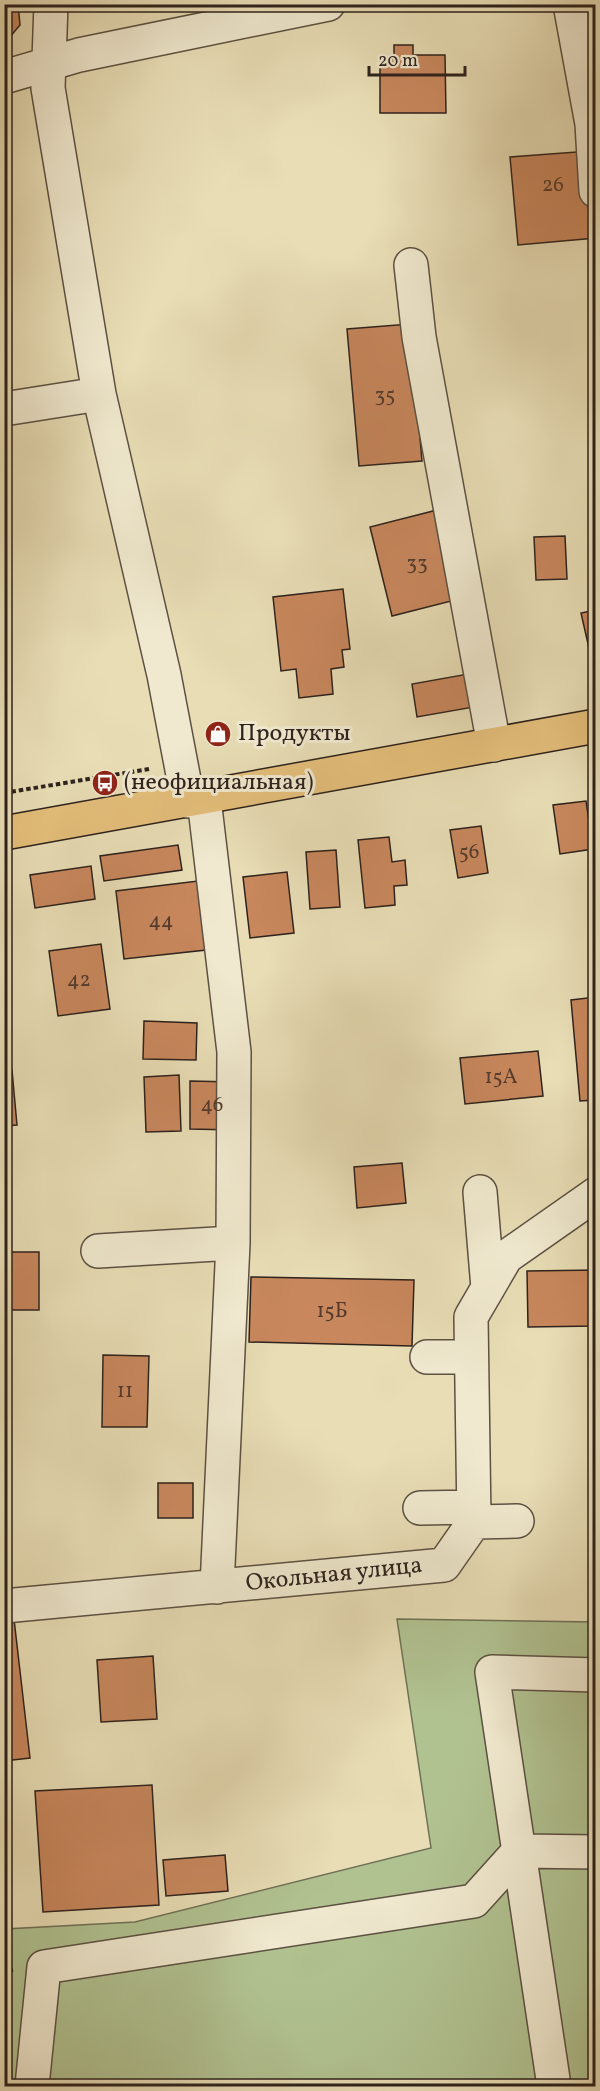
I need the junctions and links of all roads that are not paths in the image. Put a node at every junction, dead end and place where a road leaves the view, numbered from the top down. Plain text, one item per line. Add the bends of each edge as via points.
1 (51, 4) edge
2 (328, 4) edge
3 (570, 4) edge
4 (49, 64) junction
5 (4, 77) edge
6 (596, 191) edge
7 (411, 265) dead end
8 (99, 394) junction
9 (4, 409) edge
10 (596, 726) edge
11 (494, 745) junction
12 (196, 800) junction
13 (4, 833) edge
14 (589, 1189) edge
15 (480, 1192) dead end
16 (233, 1243) junction
17 (98, 1251) dead end
18 (488, 1288) junction
19 (428, 1357) dead end
20 (471, 1357) junction
21 (420, 1508) dead end
22 (474, 1514) junction
23 (517, 1521) dead end
24 (241, 1547) dead end
25 (217, 1587) junction
26 (4, 1606) edge
27 (596, 1675) edge
28 (519, 1851) junction
29 (596, 1852) edge
30 (32, 2086) edge
31 (554, 2086) edge

1 - 4 street
2 - 4 street
3 - 6 street via 592,124
4 - 5 street
4 - 8 street via 48,88
7 - 11 street via 423,360
8 - 9 street
8 - 12 street via 181,764
10 - 11 main road
11 - 12 main road
12 - 13 main road
12 - 16 street via 234,1052
14 - 18 street via 557,1231 506,1257
15 - 18 street
16 - 17 street
16 - 25 street
18 - 20 street via 471,1317
19 - 20 street
20 - 22 street
21 - 22 street
22 - 23 street
22 - 25 street, Окольная улица via 444,1565
24 - 25 street
25 - 26 street, Окольная улица
27 - 28 street via 492,1672
28 - 29 street
28 - 30 street via 474,1901 44,1967
28 - 31 street

